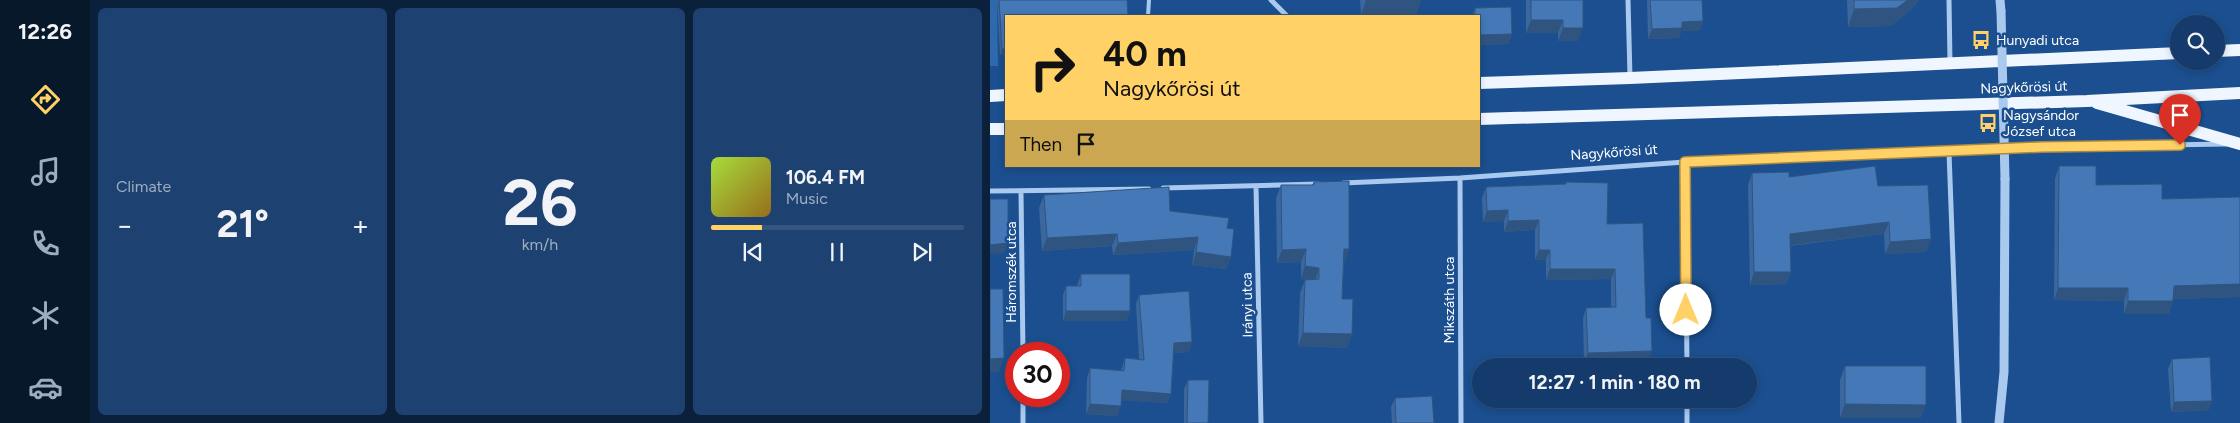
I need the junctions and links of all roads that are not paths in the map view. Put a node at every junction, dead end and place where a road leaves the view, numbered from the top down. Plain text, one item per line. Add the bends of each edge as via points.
1 (1149, 0) edge
2 (1271, 0) edge
3 (1628, 0) edge
4 (1949, 0) edge
5 (2000, 0) edge
6 (1148, 15) edge
7 (1286, 15) edge
8 (2240, 50) edge
9 (2225, 51) edge
10 (2170, 54) edge
11 (1950, 63) junction
12 (1630, 78) junction
13 (1480, 82) edge
14 (2240, 93) edge
15 (1005, 95) edge
16 (990, 96) edge
17 (2087, 101) junction
18 (1480, 119) edge
19 (990, 129) edge
20 (1005, 129) edge
21 (2240, 144) edge
22 (1948, 152) junction
23 (1685, 162) junction
24 (1460, 178) junction
25 (1322, 184) edge
26 (1331, 184) edge
27 (1256, 187) junction
28 (990, 191) edge
29 (1022, 191) junction
30 (1023, 342) edge
31 (1687, 358) edge
32 (1023, 407) edge
33 (1687, 408) edge
34 (1023, 423) edge
35 (1261, 423) edge
36 (1461, 423) edge
37 (1687, 423) edge
38 (1959, 423) edge
39 (1998, 423) edge

1 - 6 lane
2 - 7 street
3 - 12 street
4 - 11 street
5 - 39 street, bridge via 2005,179 2004,372
8 - 9 main road
10 - 11 main road, Nagykőrösi út
11 - 12 main road, Nagykőrösi út
12 - 13 main road, Nagykőrösi út
14 - 17 main road, Nagykőrösi út
15 - 16 main road
17 - 18 main road, Nagykőrösi út
17 - 21 main road
19 - 20 main road
21 - 22 street, Nagykőrösi út
22 - 23 street, Nagykőrösi út
22 - 38 street
23 - 24 street, Nagykőrösi út
23 - 31 street
24 - 26 street, Nagykőrösi út
24 - 36 street, Mikszáth utca
25 - 27 street
27 - 29 street
27 - 35 street, Irányi utca
28 - 29 street
29 - 30 street, Háromszék utca
32 - 34 street
33 - 37 street

